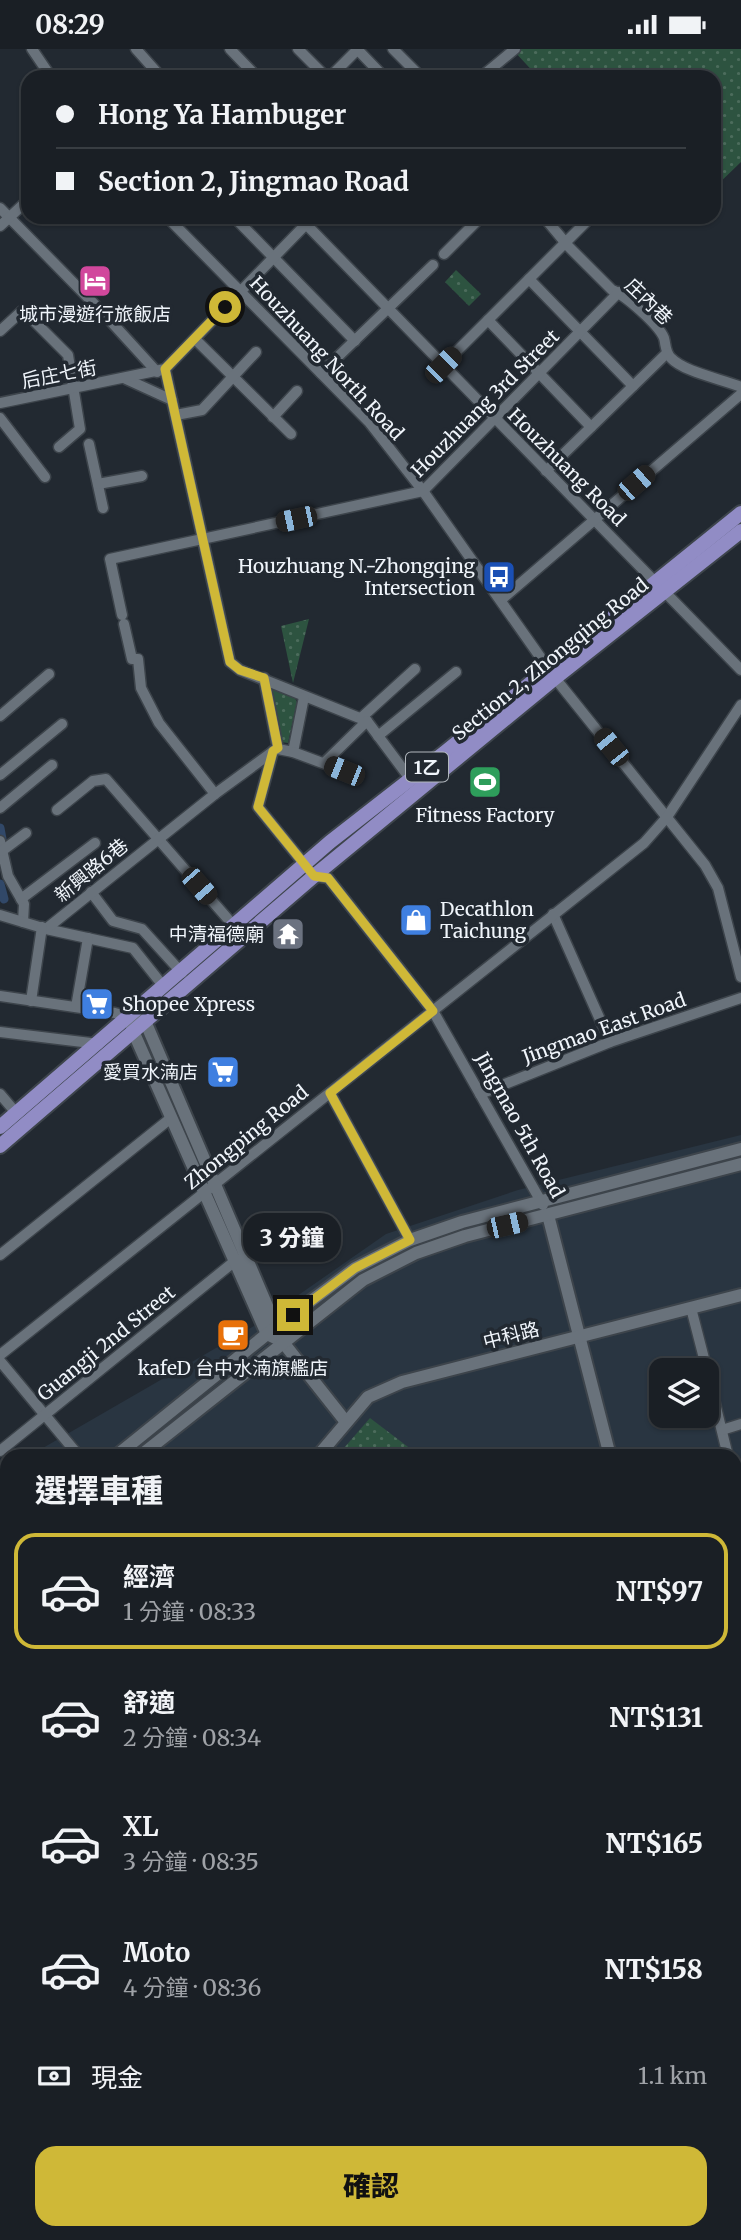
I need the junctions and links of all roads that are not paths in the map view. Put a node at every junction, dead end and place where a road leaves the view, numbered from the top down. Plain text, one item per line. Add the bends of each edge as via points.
1 (32, 49) edge
2 (136, 49) edge
3 (230, 49) edge
4 (298, 49) edge
5 (357, 49) edge
6 (393, 49) edge
7 (515, 49) edge
8 (46, 70) edge
9 (155, 70) edge
10 (250, 70) edge
11 (320, 70) edge
12 (335, 70) edge
13 (377, 70) edge
14 (414, 70) edge
15 (490, 70) edge
16 (21, 206) edge
17 (0, 208) edge
18 (9, 216) junction
19 (174, 224) edge
20 (241, 224) edge
21 (302, 224) edge
22 (311, 224) edge
23 (474, 224) edge
24 (550, 224) edge
25 (584, 224) edge
26 (0, 226) edge
27 (566, 242) junction
28 (444, 254) dead end
29 (274, 257) junction
30 (433, 265) dead end
31 (529, 279) junction
32 (240, 292) junction
33 (619, 292) junction
34 (388, 310) junction
35 (488, 320) junction
36 (0, 331) edge
37 (582, 332) junction
38 (195, 339) junction
39 (355, 341) junction
40 (256, 352) dead end
41 (667, 353) junction
42 (443, 365) junction
43 (161, 371) junction
44 (321, 373) junction
45 (540, 375) junction
46 (233, 377) junction
47 (125, 378) junction
48 (633, 386) junction
49 (741, 387) edge
50 (73, 389) junction
51 (297, 391) dead end
52 (741, 394) edge
53 (172, 400) junction
54 (0, 403) edge
55 (176, 415) junction
56 (273, 417) junction
57 (0, 418) edge
58 (496, 420) junction
59 (591, 427) junction
60 (291, 434) dead end
61 (89, 444) dead end
62 (59, 447) dead end
63 (546, 471) junction
64 (142, 475) dead end
65 (44, 477) dead end
66 (98, 484) junction
67 (423, 491) junction
68 (103, 508) dead end
69 (741, 513) edge
70 (594, 519) junction
71 (741, 531) edge
72 (203, 539) junction
73 (659, 587) junction
74 (500, 600) junction
75 (415, 670) dead end
76 (741, 670) edge
77 (456, 672) dead end
78 (552, 673) junction
79 (49, 674) dead end
80 (264, 678) junction
81 (304, 697) junction
82 (741, 705) edge
83 (0, 716) edge
84 (364, 720) junction
85 (62, 724) dead end
86 (378, 736) junction
87 (276, 750) junction
88 (293, 752) junction
89 (324, 763) junction
90 (52, 765) dead end
91 (344, 771) dead end
92 (0, 775) edge
93 (414, 785) junction
94 (215, 794) junction
95 (0, 808) edge
96 (57, 810) dead end
97 (667, 817) junction
98 (26, 833) dead end
99 (158, 839) junction
100 (95, 843) dead end
101 (1, 846) edge
102 (309, 870) junction
103 (91, 892) junction
104 (21, 899) junction
105 (0, 915) edge
106 (554, 915) junction
107 (23, 922) junction
108 (233, 926) junction
109 (44, 928) junction
110 (88, 938) junction
111 (181, 972) junction
112 (741, 977) edge
113 (164, 987) junction
114 (0, 996) edge
115 (741, 998) edge
116 (30, 1001) junction
117 (76, 1007) junction
118 (433, 1011) junction
119 (145, 1021) junction
120 (132, 1024) junction
121 (0, 1032) edge
122 (610, 1042) junction
123 (106, 1047) junction
124 (330, 1093) junction
125 (0, 1094) edge
126 (481, 1094) junction
127 (17, 1114) junction
128 (172, 1118) junction
129 (0, 1127) edge
130 (0, 1146) edge
131 (741, 1149) edge
132 (741, 1164) edge
133 (210, 1188) junction
134 (541, 1202) junction
135 (548, 1215) junction
136 (410, 1240) junction
137 (0, 1255) edge
138 (234, 1261) junction
139 (741, 1295) edge
140 (691, 1308) junction
141 (272, 1330) junction
142 (579, 1337) junction
143 (282, 1341) junction
144 (0, 1355) edge
145 (704, 1358) edge
146 (0, 1361) edge
147 (46, 1415) junction
148 (719, 1418) edge
149 (346, 1422) junction
150 (741, 1425) edge
151 (722, 1430) junction
152 (154, 1444) junction
153 (3, 1449) edge
154 (73, 1449) edge
155 (125, 1449) edge
156 (148, 1449) edge
157 (151, 1449) edge
158 (324, 1449) edge
159 (608, 1449) edge
160 (726, 1449) edge

1 - 8 street
2 - 9 street
3 - 10 street
4 - 11 street
5 - 12 street
5 - 13 street
6 - 14 street
7 - 15 street
16 - 18 street
17 - 18 street
18 - 26 street
18 - 43 street
19 - 32 street, Houzhuang North Road
20 - 29 street
21 - 29 street
22 - 34 street, Houzhuang Road
23 - 28 street
24 - 27 street, 庄內巷
25 - 27 street
27 - 31 street
27 - 33 street, 庄內巷
29 - 32 street
29 - 39 street
30 - 34 street
31 - 35 street
31 - 37 street
32 - 38 street
32 - 44 street, Houzhuang North Road
33 - 37 street, Houzhuang 3rd Street
33 - 41 street, 庄內巷 via 663,336
34 - 39 street
34 - 42 street, Houzhuang Road
35 - 42 street
35 - 45 street
36 - 50 street via 23,310 68,355
37 - 45 street, Houzhuang 3rd Street
37 - 48 street
38 - 43 street
38 - 46 street
39 - 44 street
40 - 46 street
41 - 48 street
41 - 49 street, 庄內巷 via 685,367
42 - 58 street, Houzhuang Road
43 - 47 street, 后庄七街
43 - 53 street
44 - 67 street, Houzhuang North Road via 369,422
45 - 58 street, Houzhuang 3rd Street
45 - 59 street
46 - 55 street via 202,410
46 - 56 street
47 - 50 street, 后庄七街
47 - 53 street, 后庄七街
48 - 59 street
50 - 54 street, 后庄七街
50 - 62 street via 80,429
51 - 56 street
52 - 70 street
53 - 55 street
55 - 72 street
56 - 60 street
57 - 65 street
58 - 63 street, Houzhuang Road
58 - 67 street, Houzhuang 3rd Street
59 - 63 street
61 - 66 street
63 - 70 street, Houzhuang Road
64 - 66 street
66 - 68 street
67 - 72 street, Houzhuang 3rd Street
67 - 74 street, Houzhuang North Road
69 - 73 main road, Section 2, Zhongqing Road / 1乙
70 - 73 street, Houzhuang Road
70 - 74 street
71 - 73 main road, Section 2, Zhongqing Road / 1乙
72 - 80 street via 230,662
72 - 94 street, Houzhuang 3rd Street via 110,559 132,659 138,659 141,688 159,723
73 - 76 street, Houzhuang Road
73 - 78 main road, Section 2, Zhongqing Road / 1乙
74 - 78 street, Houzhuang North Road
75 - 84 street
77 - 86 street
78 - 93 main road, Section 2, Zhongqing Road / 1乙
78 - 97 street, Houzhuang North Road
79 - 83 street
80 - 81 street
80 - 87 street
81 - 84 street
81 - 88 street
82 - 97 street, Zhongping Road
84 - 86 street
84 - 89 street
85 - 92 street
86 - 93 street
87 - 88 street
87 - 94 street, 新興路6巷
87 - 102 street, Jingmao 5th Road via 258,807
88 - 89 street
89 - 91 street
90 - 95 street
93 - 102 main road, Section 2, Zhongqing Road / 1乙
94 - 99 street, 新興路6巷
96 - 99 street via 93,781 106,779
97 - 106 street, Zhongping Road via 644,843
97 - 112 street, Houzhuang North Road via 718,888
98 - 101 street
99 - 103 street, 新興路6巷
99 - 108 street
100 - 104 street
101 - 104 street via 8,876
102 - 108 main road, Section 2, Zhongqing Road / 1乙
102 - 118 street, Jingmao 5th Road via 328,878
102 - 119 main road, Section 2, Zhongqing Road / 1乙
103 - 109 street, 新興路6巷
103 - 111 street via 113,921 142,929
104 - 107 street
105 - 107 street
106 - 118 street, Zhongping Road
106 - 122 street
107 - 109 street
108 - 111 main road, Section 2, Zhongqing Road / 1乙
109 - 110 street
109 - 116 street
110 - 113 street via 133,948
110 - 117 street
111 - 113 main road, Section 2, Zhongqing Road / 1乙
113 - 120 main road, Section 2, Zhongqing Road / 1乙
114 - 116 street
115 - 122 street, Jingmao East Road
116 - 117 street
117 - 120 street via 115,1013
118 - 124 street, Zhongping Road
118 - 126 street, Jingmao 5th Road
119 - 120 main road, Section 2, Zhongqing Road / 1乙
119 - 133 street
120 - 123 main road, Section 2, Zhongqing Road / 1乙
120 - 128 street
121 - 123 street
122 - 126 street, Jingmao East Road
123 - 127 main road, Section 2, Zhongqing Road / 1乙
123 - 130 main road, Section 2, Zhongqing Road / 1乙
124 - 133 street, Zhongping Road
124 - 136 street
125 - 127 street
126 - 134 street, Jingmao 5th Road
127 - 129 main road, Section 2, Zhongqing Road / 1乙
128 - 133 street
128 - 137 street
131 - 134 street
132 - 135 street
133 - 138 street
133 - 141 street
133 - 144 street, Zhongping Road
134 - 135 street, Jingmao 5th Road
134 - 136 street
135 - 142 street, Jingmao 5th Road
135 - 143 street via 416,1253 363,1280
136 - 141 street via 355,1268
138 - 141 street
138 - 147 street, Guangji 2nd Street
139 - 140 street, 中科路
140 - 142 street, 中科路
140 - 145 street
141 - 143 street
141 - 155 street
142 - 149 street, 中科路 via 402,1382 368,1397
142 - 159 street, Jingmao 5th Road
143 - 149 street
143 - 152 street
146 - 147 street
147 - 153 street, Guangji 2nd Street
147 - 154 street
148 - 151 street
149 - 158 street, 中科路
150 - 151 street
151 - 160 street
152 - 156 street
152 - 157 street

